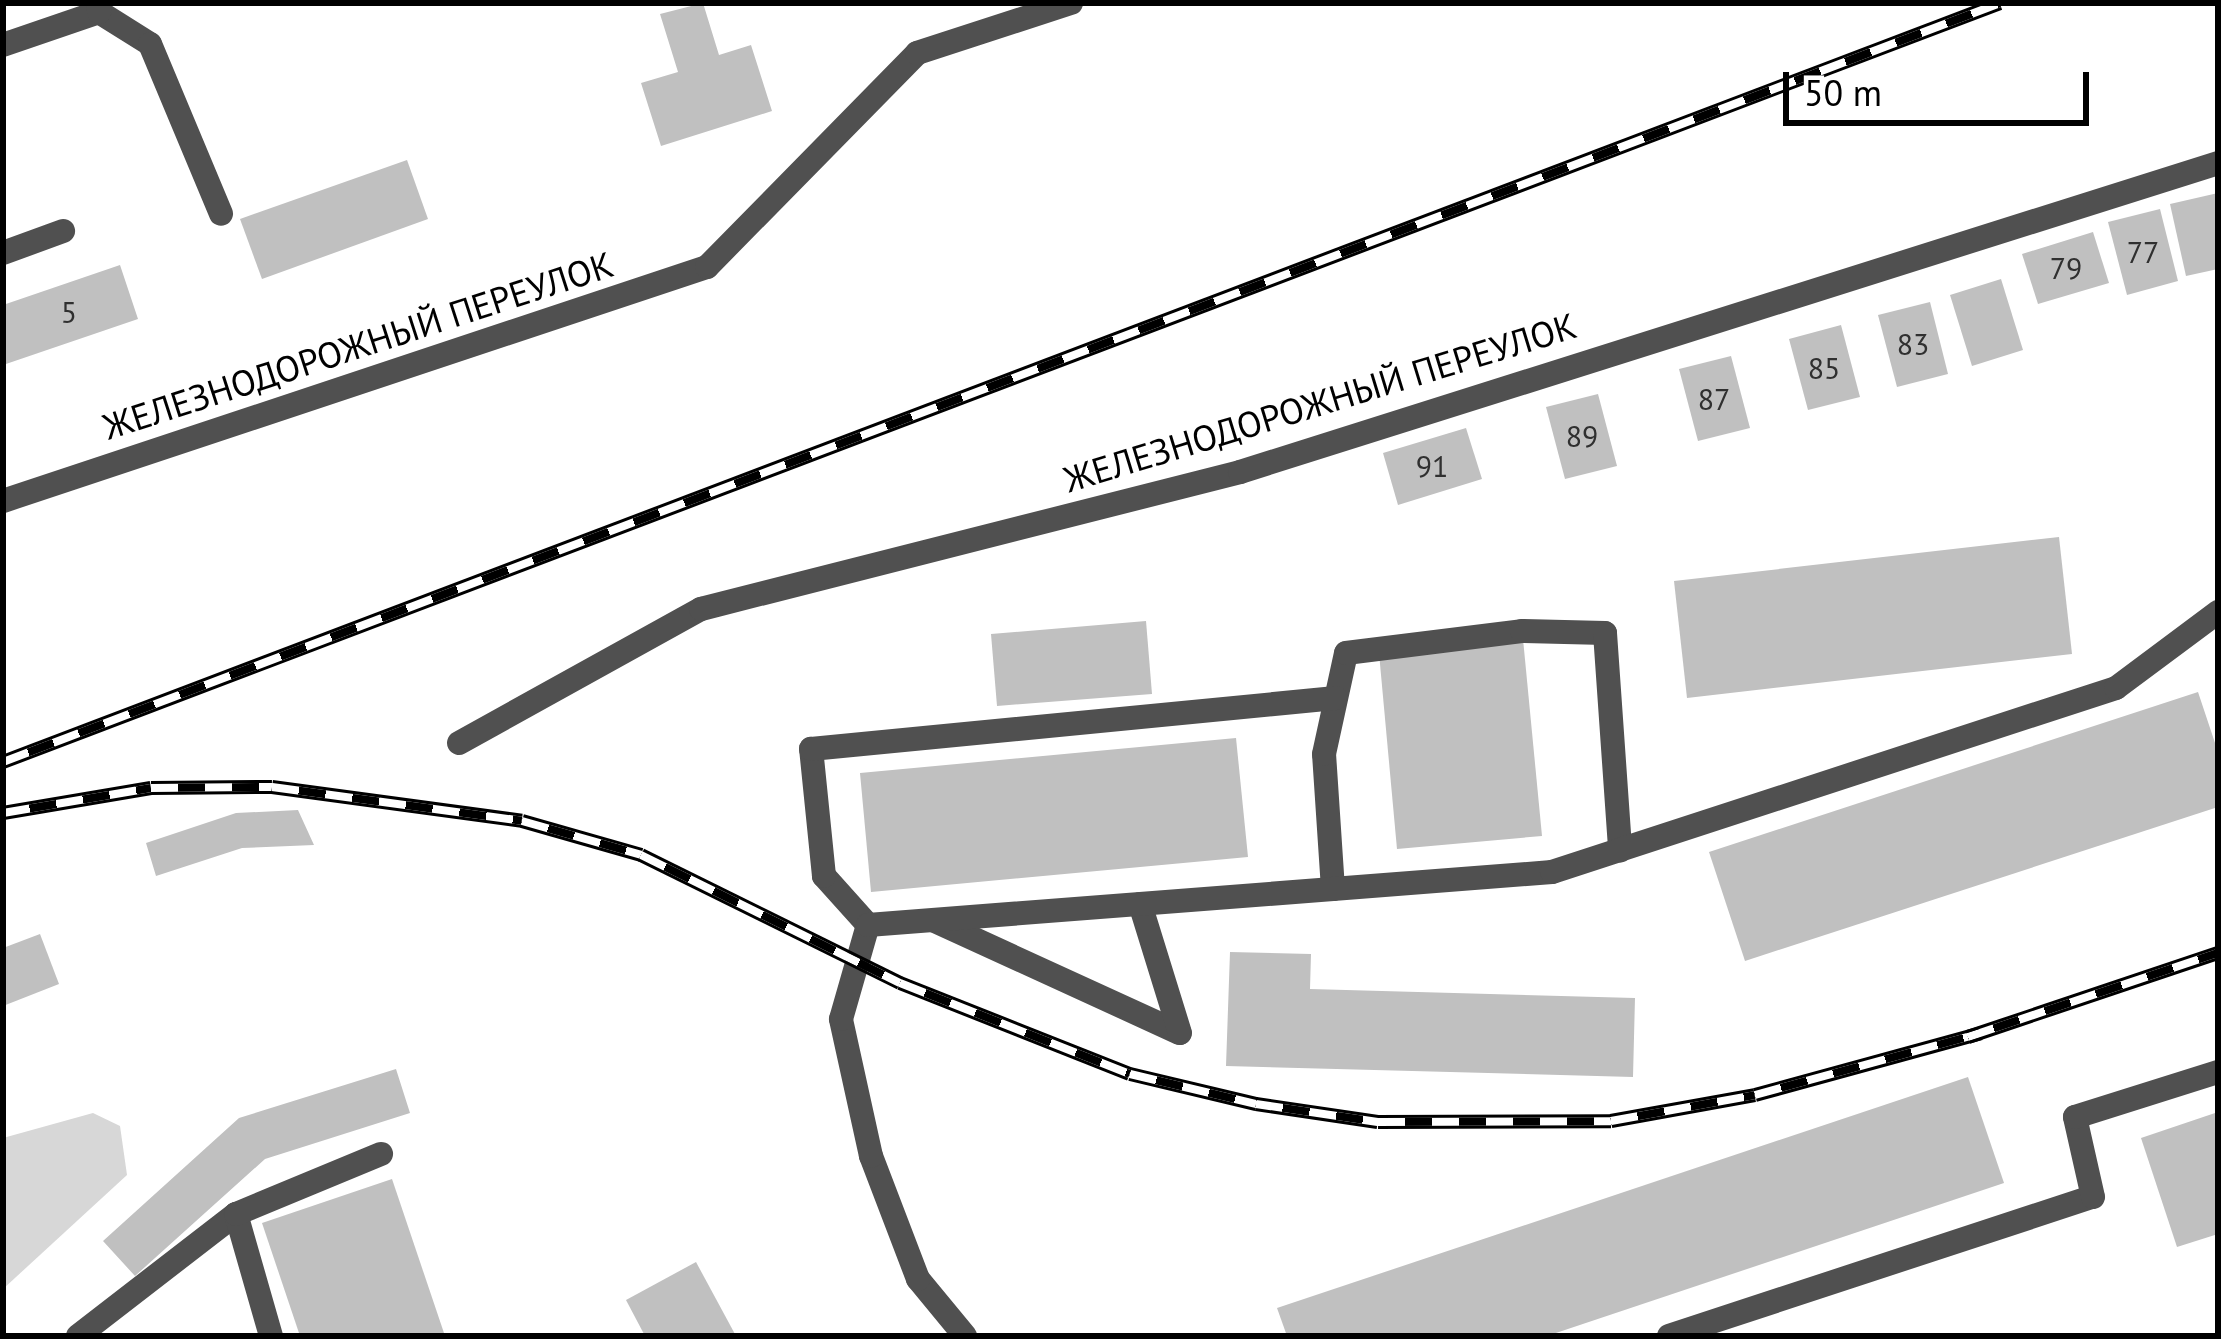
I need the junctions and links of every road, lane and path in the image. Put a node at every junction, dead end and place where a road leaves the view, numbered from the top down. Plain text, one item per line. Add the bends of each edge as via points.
1 (1071, 3) edge
2 (98, 8) edge
3 (3, 45) edge
4 (2218, 163) edge
5 (221, 214) dead end
6 (63, 231) dead end
7 (3, 254) edge
8 (3, 502) edge
9 (2218, 611) edge
10 (1336, 698) junction
11 (459, 743) dead end
12 (1620, 850) junction
13 (1333, 889) junction
14 (1140, 904) junction
15 (933, 920) junction
16 (868, 925) junction
17 (2218, 1072) edge
18 (381, 1154) dead end
19 (236, 1214) junction
20 (78, 1336) edge
21 (271, 1336) edge
22 (965, 1336) edge
23 (1669, 1336) edge

1 - 8 street, ЖЕЛЕЗНОДОРОЖНЫЙ ПЕРЕУЛОК via 917,53 707,267
2 - 3 street
2 - 5 street via 150,44
4 - 11 street, ЖЕЛЕЗНОДОРОЖНЫЙ ПЕРЕУЛОК via 1240,472 701,609
6 - 7 street
9 - 12 street via 2116,688
10 - 12 street via 1346,653 1522,632 1605,633
10 - 13 street via 1324,754
10 - 16 street via 811,749 824,876
12 - 13 street via 1552,872
13 - 14 street
14 - 15 street
14 - 15 street via 1180,1033
15 - 16 street
16 - 22 street via 841,1018 871,1156 918,1280
17 - 23 street via 2075,1117 2093,1197
18 - 19 street
19 - 20 street
19 - 21 street

